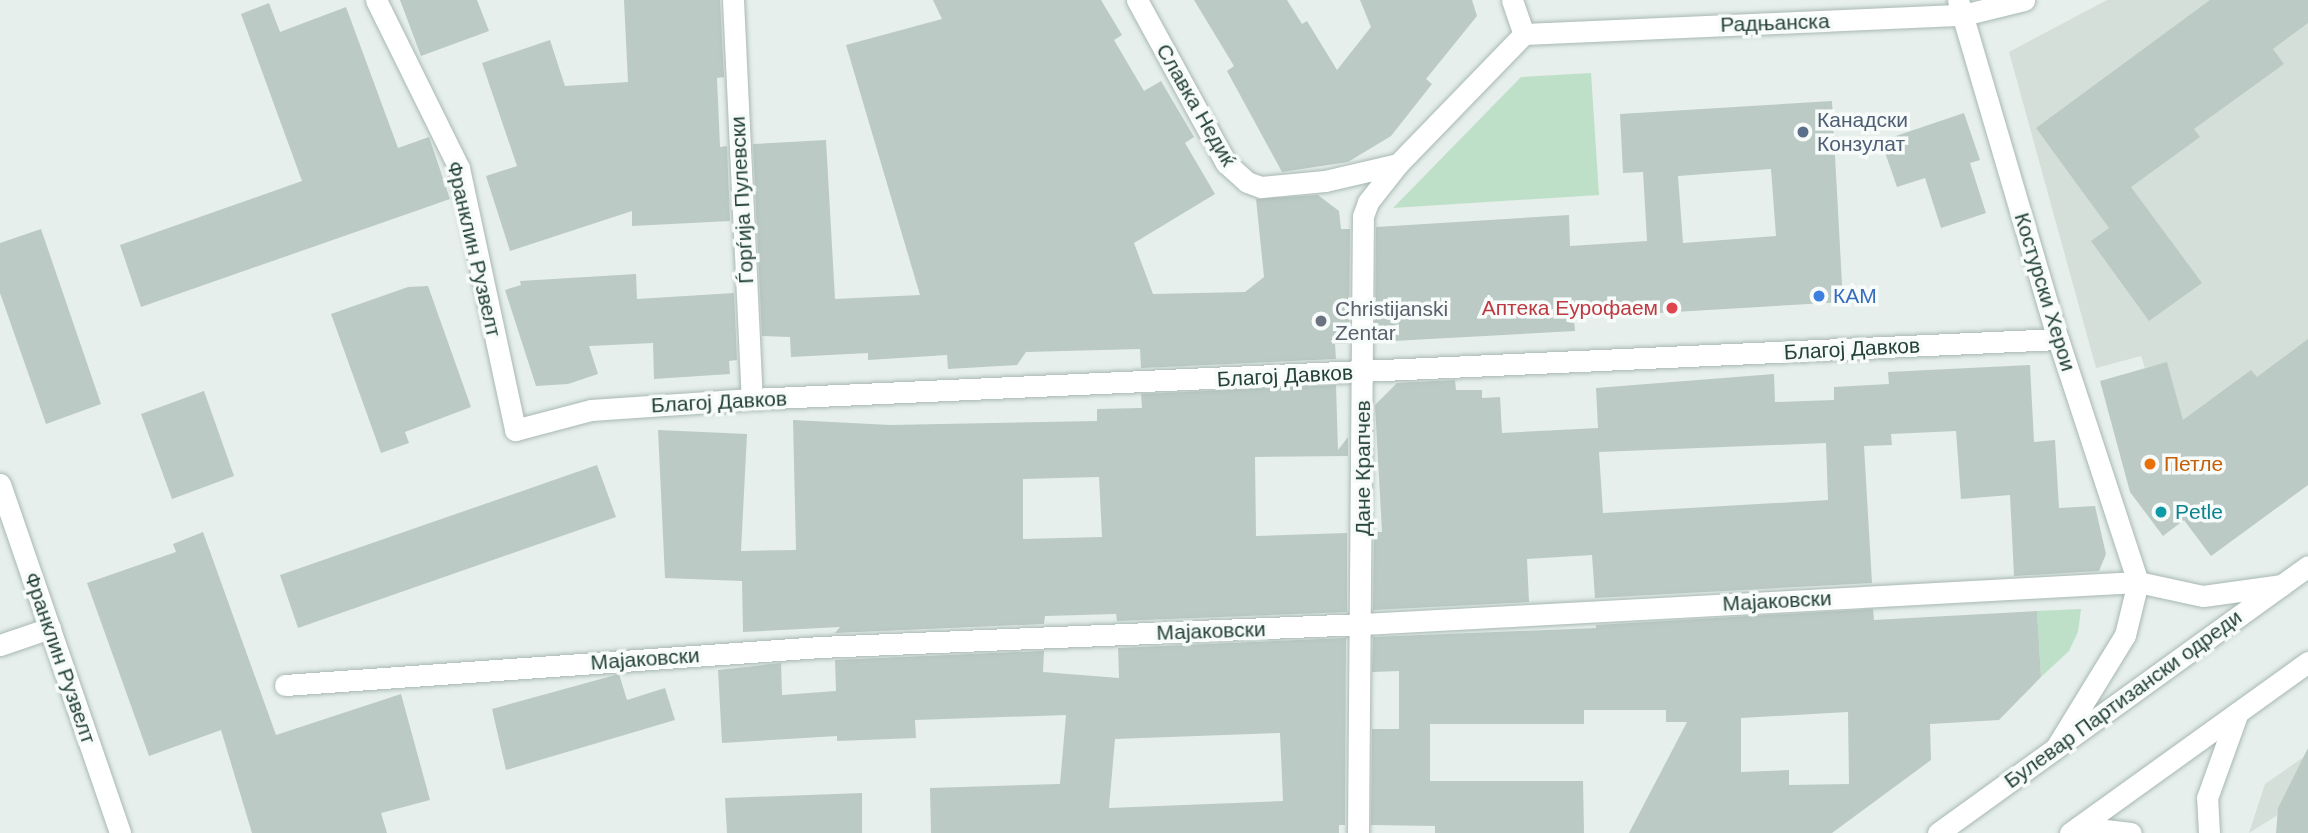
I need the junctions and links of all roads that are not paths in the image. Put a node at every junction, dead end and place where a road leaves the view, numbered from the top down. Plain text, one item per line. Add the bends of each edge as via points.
1 (376, 0) edge
2 (733, 0) edge
3 (1137, 0) edge
4 (1512, 0) edge
5 (2024, 0) edge
6 (1961, 8) edge
7 (1524, 34) junction
8 (1398, 164) junction
9 (2058, 340) junction
10 (1363, 372) junction
11 (752, 400) junction
12 (515, 430) joint
13 (0, 484) edge
14 (2308, 566) edge
15 (2138, 582) junction
16 (2282, 585) junction
17 (1363, 624) junction
18 (50, 628) junction
19 (0, 645) edge
20 (2308, 662) edge
21 (285, 685) dead end
22 (2238, 712) junction
23 (2057, 746) junction
24 (2074, 830) edge
25 (120, 833) edge
26 (1358, 833) edge
27 (1938, 833) edge
28 (2131, 833) edge
29 (2209, 833) edge

1 - 12 street, Франклин Рузвелт via 459,168
2 - 11 street, Ѓорѓиja Пулевски
3 - 8 street, Славка Недиќ via 1226,163 1247,182 1261,187 1325,181
4 - 7 street
5 - 6 street, Радњанска
6 - 7 street, Радњанска
6 - 9 street, Костурски Херои
7 - 8 street, Дане Крапчев
8 - 10 street, Дане Крапчев via 1367,202 1363,216
9 - 10 street, Благој Давков
9 - 15 street, Костурски Херои
10 - 11 street, Благој Давков
10 - 17 street, Дане Крапчев
11 - 12 street, Благој Давков via 591,410
13 - 18 street, Франклин Рузвелт
14 - 16 street, Булевар Партизански одреди
15 - 16 street via 2203,596
15 - 17 street, Мајаковски
15 - 23 street via 2125,635
16 - 23 street, Булевар Партизански одреди
17 - 21 street, Мајаковски via 820,647
17 - 26 street, Дане Крапчев
18 - 19 street
18 - 25 street, Франклин Рузвелт
20 - 22 street
22 - 24 street
22 - 29 street via 2207,798
23 - 27 street, Булевар Партизански одреди
24 - 28 street

